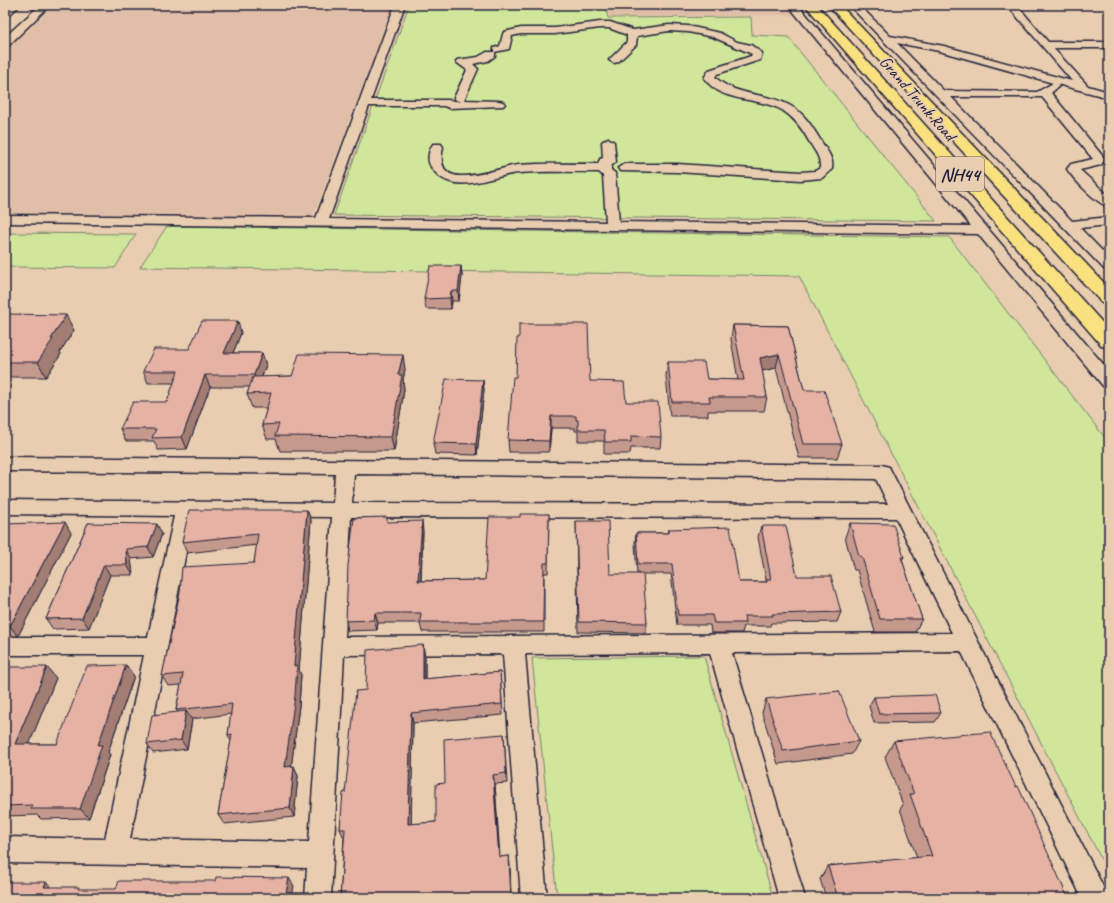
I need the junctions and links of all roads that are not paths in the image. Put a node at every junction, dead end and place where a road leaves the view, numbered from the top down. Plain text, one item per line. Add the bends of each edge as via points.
1 (15, 5) edge
2 (45, 5) edge
3 (400, 5) edge
4 (792, 5) edge
5 (811, 5) edge
6 (834, 5) edge
7 (854, 5) edge
8 (1012, 5) edge
9 (5, 14) edge
10 (632, 33) junction
11 (885, 38) junction
12 (5, 43) edge
13 (1045, 45) junction
14 (1109, 45) edge
15 (614, 60) dead end
16 (1058, 82) junction
17 (1084, 88) junction
18 (940, 94) junction
19 (1045, 94) junction
20 (1109, 95) edge
21 (460, 98) junction
22 (367, 101) junction
23 (437, 147) dead end
24 (1103, 163) edge
25 (604, 168) junction
26 (624, 168) junction
27 (1109, 203) edge
28 (5, 219) edge
29 (1109, 221) edge
30 (322, 223) junction
31 (1068, 225) junction
32 (618, 226) junction
33 (981, 230) junction
34 (1109, 266) edge
35 (1109, 299) edge
36 (1109, 342) edge
37 (1109, 382) edge
38 (5, 464) edge
39 (345, 467) junction
40 (5, 507) edge
41 (185, 509) junction
42 (342, 510) junction
43 (901, 511) junction
44 (967, 642) junction
45 (718, 643) junction
46 (513, 645) junction
47 (5, 646) edge
48 (157, 646) junction
49 (334, 646) junction
50 (5, 850) edge
51 (115, 851) junction
52 (321, 855) junction
53 (318, 898) edge
54 (534, 898) edge
55 (792, 898) edge
56 (1096, 898) edge

1 - 9 street
2 - 12 street
3 - 22 street
4 - 33 street
5 - 36 highway, Grand Trunk Road / NH44
6 - 35 highway, Grand Trunk Road / NH44
7 - 11 street
8 - 13 street
10 - 15 street via 632,43
10 - 21 street via 610,25 600,25 508,34 505,47 493,50 488,58 461,62 473,69
10 - 26 street via 643,34 669,28 688,29 716,35 757,53 756,58 713,72 709,78 714,84 727,90 793,112 818,146 827,165 818,175 801,176 677,168
11 - 16 street via 940,48
11 - 18 street
13 - 14 street
13 - 17 street
16 - 17 street
16 - 19 street
17 - 20 street
18 - 19 street
18 - 31 street
19 - 24 street
21 - 22 street
21 - 22 street via 499,101 468,105
22 - 30 street
23 - 25 street via 433,157 434,164 440,173 456,178 479,179 520,169
24 - 27 street via 1075,166 1073,169
25 - 26 street via 604,162 610,162 613,142 619,162 624,163
25 - 32 street via 605,173 609,173
26 - 32 street via 624,172 618,173
28 - 30 street
29 - 31 street
30 - 32 street
31 - 34 street
32 - 33 street
33 - 37 street
38 - 39 street
39 - 42 street
39 - 43 street via 882,472
40 - 41 street
41 - 42 street
41 - 48 street
42 - 43 street
42 - 49 street
43 - 44 street
44 - 45 street
44 - 56 street
45 - 46 street
45 - 55 street
46 - 49 street
46 - 54 street
47 - 48 street
48 - 51 street
49 - 52 street
50 - 51 street
51 - 52 street
52 - 53 street

